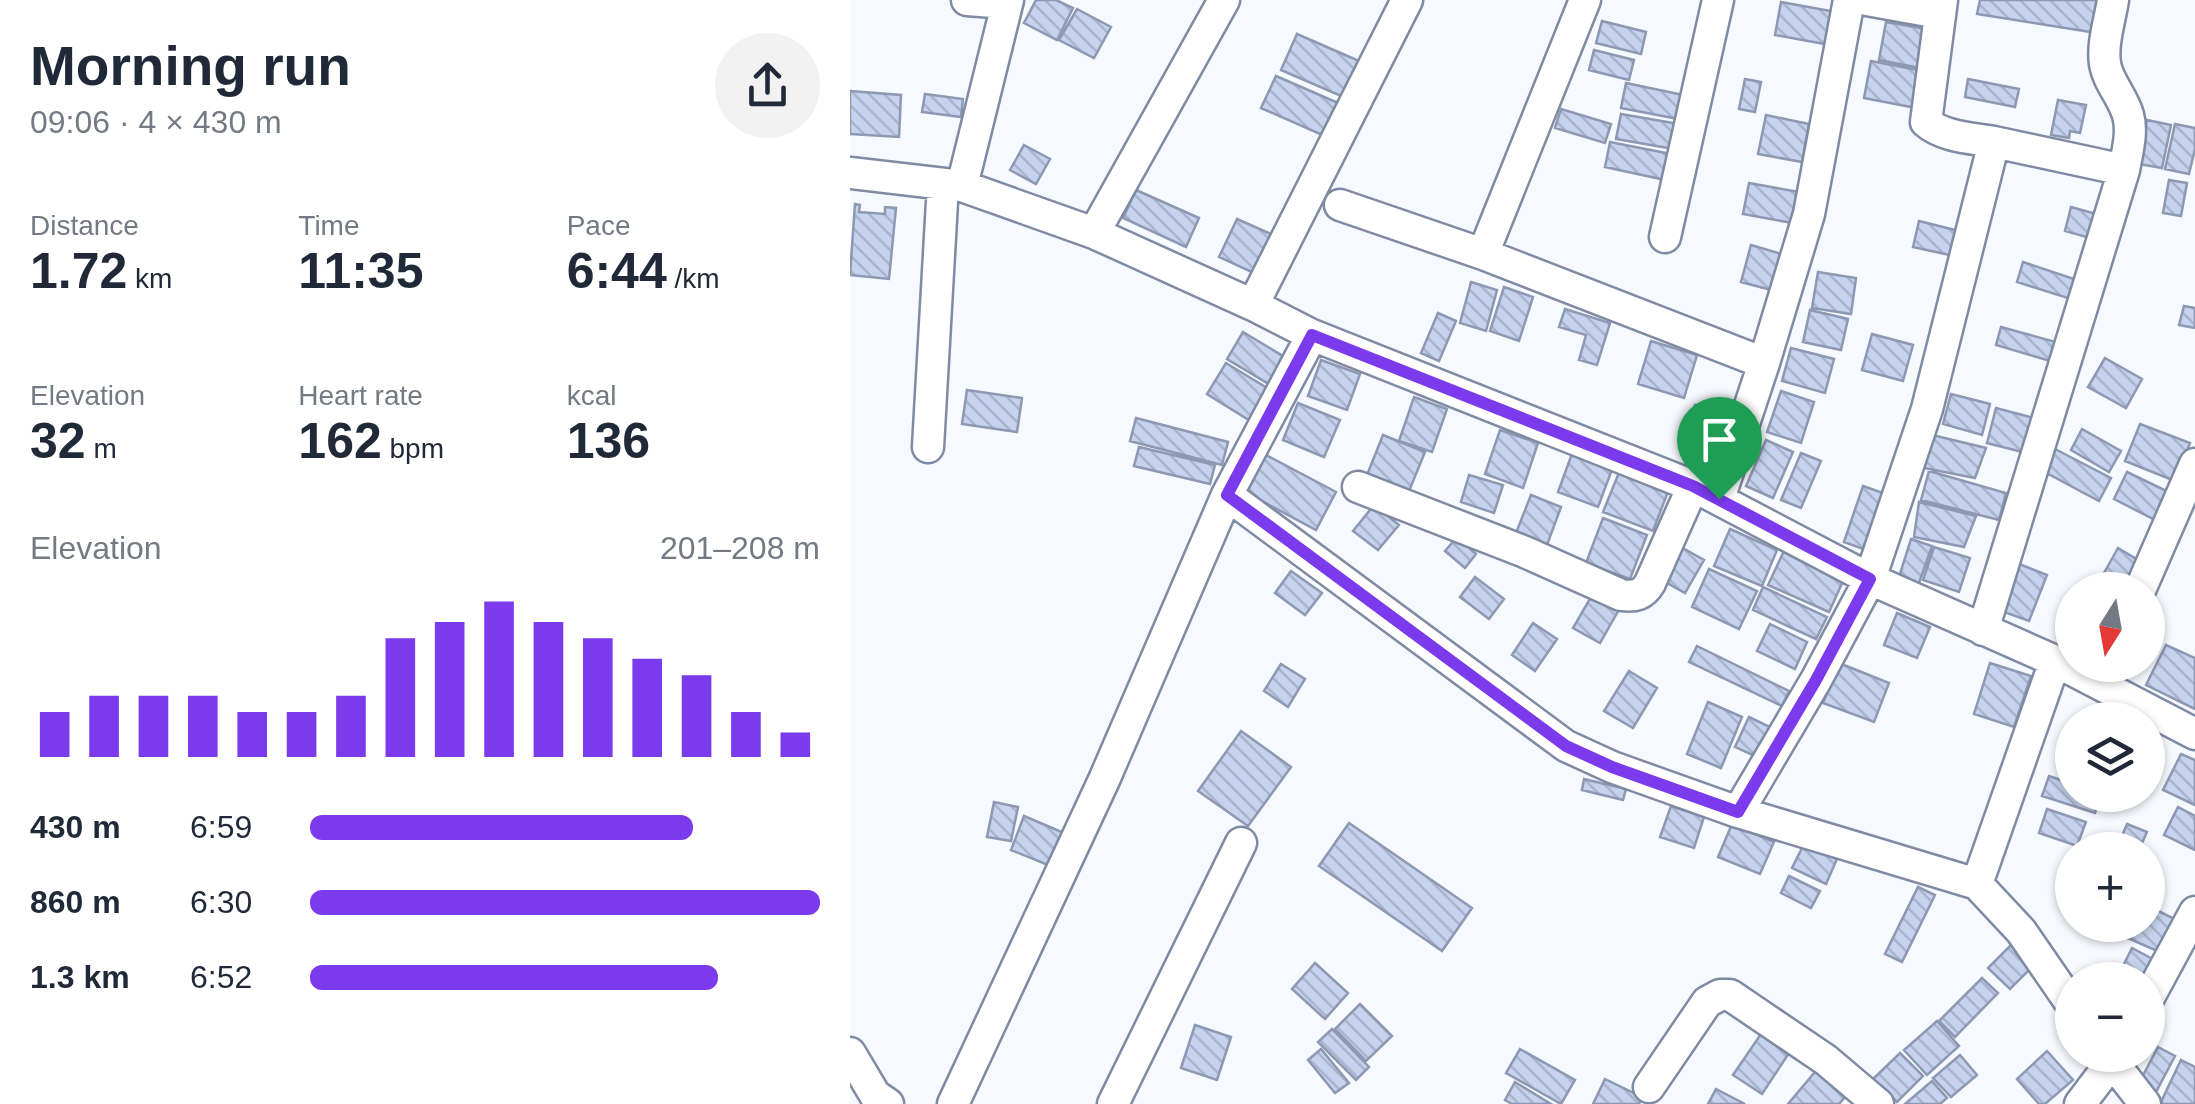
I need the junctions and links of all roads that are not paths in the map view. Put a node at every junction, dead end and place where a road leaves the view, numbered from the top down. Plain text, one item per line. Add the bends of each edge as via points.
1 (967, 0) edge
2 (1224, 0) edge
3 (1406, 0) edge
4 (1584, 0) edge
5 (1718, 0) edge
6 (1849, 0) edge
7 (1866, 0) edge
8 (2113, 0) edge
9 (1008, 2) edge
10 (1941, 6) edge
11 (1994, 142) junction
12 (2124, 170) junction
13 (850, 173) edge
14 (953, 185) junction
15 (1340, 205) dead end
16 (1094, 233) junction
17 (1665, 237) dead end
18 (1484, 254) junction
19 (1253, 305) junction
20 (1312, 335) junction
21 (1764, 363) junction
22 (928, 447) dead end
23 (2195, 464) edge
24 (1358, 487) dead end
25 (1706, 492) junction
26 (1227, 495) junction
27 (2148, 572) edge
28 (1870, 579) junction
29 (1983, 630) junction
30 (2055, 660) joint
31 (2113, 682) edge
32 (2195, 734) edge
33 (1738, 812) junction
34 (1241, 843) dead end
35 (1976, 884) junction
36 (2195, 912) edge
37 (2165, 968) edge
38 (2055, 981) edge
39 (850, 1054) edge
40 (2102, 1072) edge
41 (2122, 1072) edge
42 (1650, 1087) dead end
43 (888, 1104) edge
44 (952, 1104) edge
45 (1113, 1104) edge
46 (1878, 1104) edge
47 (2080, 1104) edge
48 (2145, 1104) edge

1 - 9 street
2 - 16 street
3 - 19 street
4 - 18 street
5 - 17 street
6 - 21 street via 1809,214
7 - 10 street
8 - 12 street via 2105,65 2128,113
9 - 14 street
10 - 11 street via 1926,122
11 - 12 street
11 - 28 street via 1928,408
12 - 29 street
13 - 14 street
14 - 16 street
14 - 22 street
15 - 18 street
16 - 19 street
18 - 21 street
19 - 20 street
20 - 25 street
20 - 26 street
21 - 25 street
23 - 27 street
24 - 25 street via 1632,597 1644,592
25 - 28 street
26 - 33 street via 1566,746
26 - 44 street via 1104,780
28 - 29 street
28 - 33 street
29 - 30 street
30 - 35 street
31 - 32 street
33 - 35 street
34 - 45 street
35 - 38 street
36 - 37 street
39 - 43 street via 875,1096
40 - 47 street
41 - 48 street
42 - 46 street via 1707,1002 1730,995

